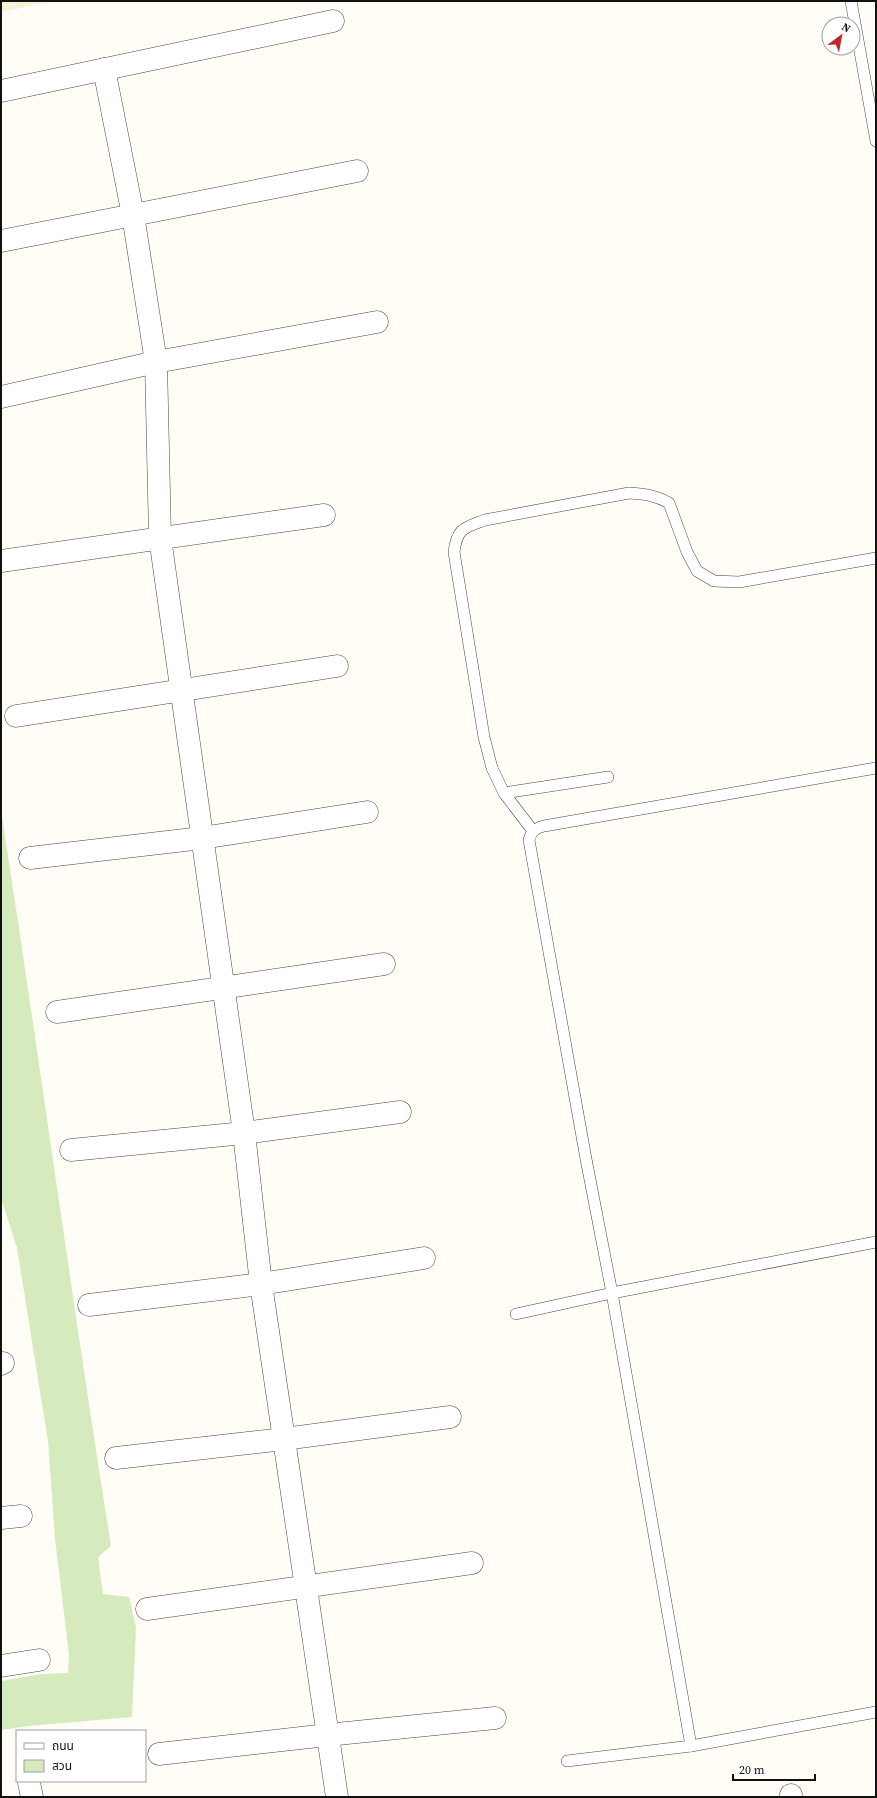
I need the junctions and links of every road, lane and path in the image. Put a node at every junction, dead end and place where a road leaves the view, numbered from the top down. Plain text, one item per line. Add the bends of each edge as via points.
1 (851, 1) edge
2 (333, 21) dead end
3 (104, 69) junction
4 (1, 91) edge
5 (876, 141) edge
6 (357, 171) dead end
7 (133, 215) junction
8 (1, 241) edge
9 (377, 322) dead end
10 (156, 362) junction
11 (1, 396) edge
12 (324, 515) dead end
13 (160, 538) junction
14 (876, 558) edge
15 (1, 561) edge
16 (337, 666) dead end
17 (181, 690) junction
18 (16, 716) dead end
19 (876, 768) edge
20 (608, 777) dead end
21 (504, 793) junction
22 (367, 812) dead end
23 (533, 830) junction
24 (202, 838) junction
25 (30, 858) dead end
26 (384, 964) dead end
27 (223, 987) junction
28 (57, 1012) dead end
29 (400, 1112) dead end
30 (244, 1133) junction
31 (72, 1150) dead end
32 (876, 1242) edge
33 (424, 1258) dead end
34 (261, 1284) junction
35 (612, 1293) junction
36 (89, 1305) dead end
37 (516, 1314) dead end
38 (450, 1417) dead end
39 (284, 1439) junction
40 (116, 1458) dead end
41 (472, 1563) dead end
42 (306, 1587) junction
43 (147, 1609) dead end
44 (39, 1660) dead end
45 (1, 1666) edge
46 (876, 1712) edge
47 (495, 1718) dead end
48 (327, 1735) junction
49 (691, 1746) junction
50 (159, 1754) dead end
51 (567, 1761) dead end
52 (337, 1797) edge

1 - 5 lane
2 - 3 street
3 - 4 street
3 - 7 street
6 - 7 street
7 - 8 street
7 - 10 street
9 - 10 street
10 - 11 street
10 - 13 street
12 - 13 street
13 - 15 street
13 - 17 street
14 - 21 lane via 739,582 714,580 697,571 687,552 669,503 657,496 643,494 629,494 485,520 463,529 456,538 454,552 484,737 492,768
16 - 17 street
17 - 18 street
17 - 24 street
19 - 23 lane
20 - 21 lane
21 - 23 lane
22 - 24 street
23 - 35 lane via 528,840
24 - 25 street
24 - 27 street
26 - 27 street
27 - 28 street
27 - 30 street
29 - 30 street
30 - 31 street
30 - 34 street
32 - 35 lane
33 - 34 street
34 - 36 street
34 - 39 street
35 - 37 lane
35 - 49 lane
38 - 39 street
39 - 40 street
39 - 42 street
41 - 42 street
42 - 43 street
42 - 48 street
44 - 45 street
46 - 49 lane
47 - 48 street
48 - 50 street
48 - 52 street
49 - 51 lane

